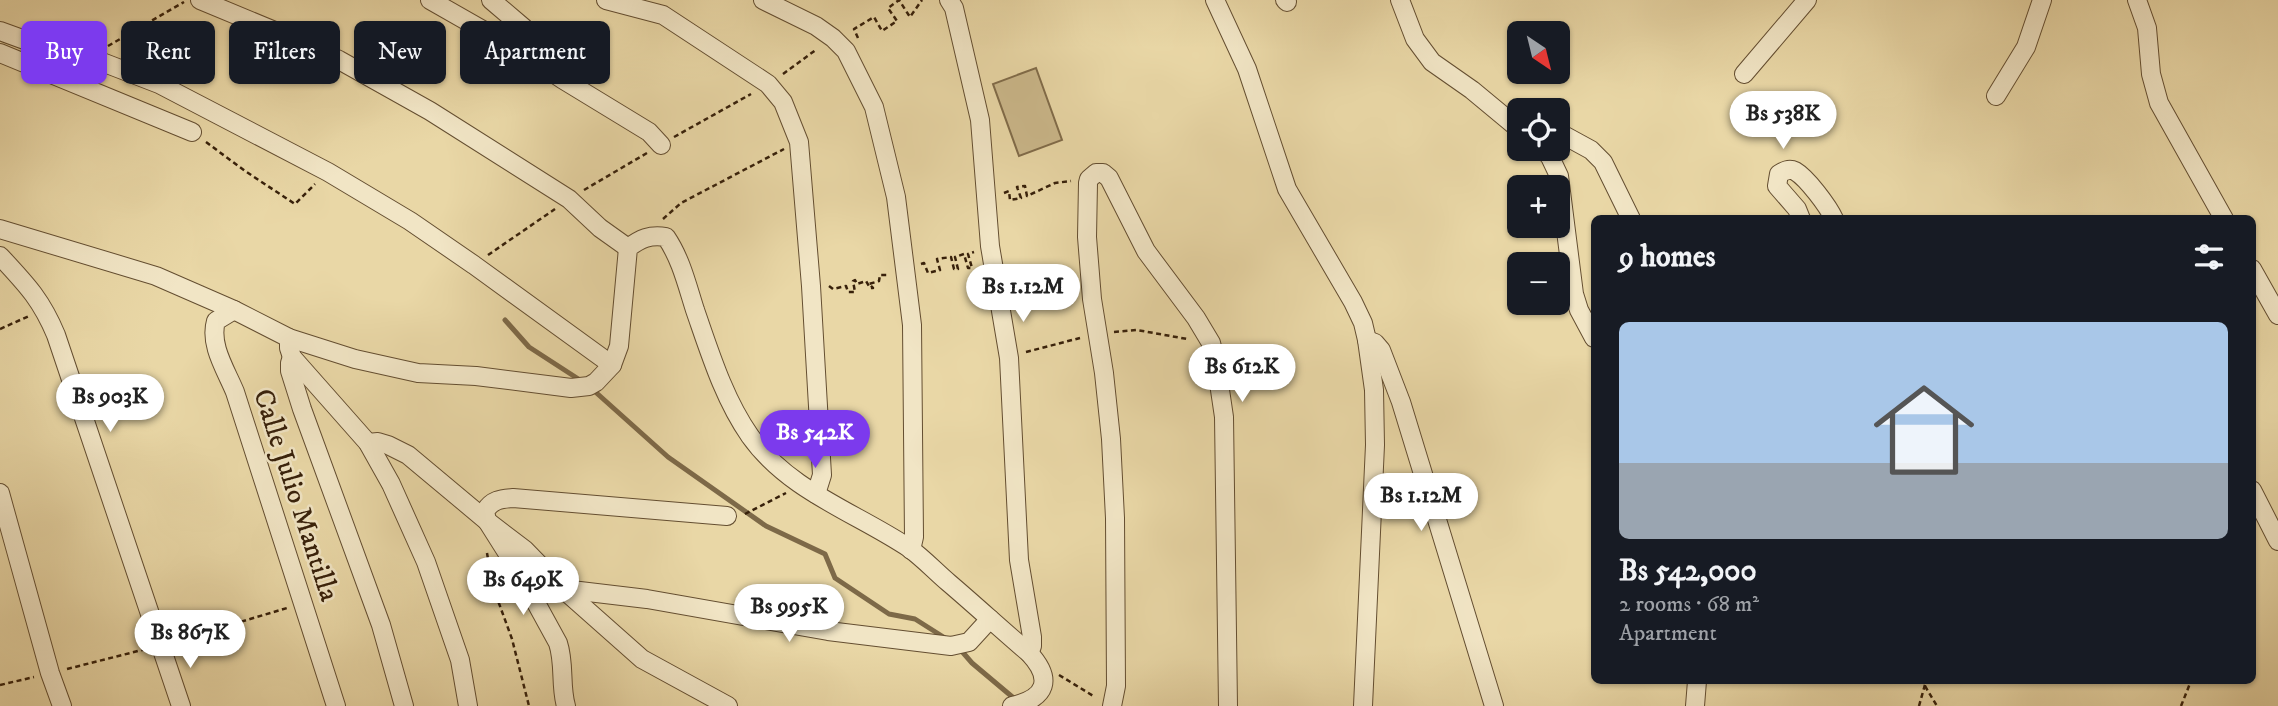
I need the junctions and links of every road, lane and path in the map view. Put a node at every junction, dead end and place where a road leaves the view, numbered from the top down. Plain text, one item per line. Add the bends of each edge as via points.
1 (186, 0) edge
2 (200, 0) edge
3 (430, 0) edge
4 (491, 0) edge
5 (606, 0) edge
6 (763, 0) edge
7 (922, 0) edge
8 (949, 0) edge
9 (1215, 0) edge
10 (1400, 0) edge
11 (1807, 0) edge
12 (2042, 0) edge
13 (2137, 0) edge
14 (467, 21) edge
15 (516, 21) edge
16 (0, 31) edge
17 (833, 38) junction
18 (21, 39) edge
19 (107, 46) edge
20 (846, 51) junction
21 (0, 53) edge
22 (21, 61) edge
23 (107, 64) edge
24 (1744, 74) dead end
25 (77, 84) edge
26 (570, 84) edge
27 (768, 84) junction
28 (1996, 96) dead end
29 (1507, 119) edge
30 (192, 132) joint
31 (1570, 139) edge
32 (799, 142) junction
33 (662, 145) junction
34 (1551, 161) edge
35 (328, 172) junction
36 (1088, 183) junction
37 (569, 199) junction
38 (988, 205) junction
39 (1629, 215) edge
40 (1799, 215) edge
41 (1831, 215) edge
42 (2222, 215) edge
43 (0, 229) edge
44 (657, 235) junction
45 (628, 248) junction
46 (0, 256) edge
47 (474, 265) junction
48 (2256, 276) edge
49 (45, 310) junction
50 (234, 310) junction
51 (2278, 315) edge
52 (0, 329) edge
53 (1591, 332) edge
54 (289, 338) junction
55 (1367, 340) junction
56 (292, 357) junction
57 (612, 365) junction
58 (368, 443) junction
59 (0, 493) edge
60 (816, 494) junction
61 (2256, 499) edge
62 (771, 501) dead end
63 (735, 515) joint
64 (487, 521) junction
65 (2278, 541) edge
66 (911, 550) junction
67 (563, 589) junction
68 (990, 619) junction
69 (1029, 653) junction
70 (1041, 670) junction
71 (1697, 684) edge
72 (1926, 684) edge
73 (1926, 684) edge
74 (2190, 684) edge
75 (1106, 703) edge
76 (725, 705) edge
77 (62, 706) edge
78 (181, 706) edge
79 (336, 706) edge
80 (404, 706) edge
81 (468, 706) edge
82 (528, 706) edge
83 (566, 706) edge
84 (1012, 706) edge
85 (1228, 706) edge
86 (1363, 706) edge
87 (1494, 706) edge
88 (1695, 706) edge
89 (1919, 706) edge
90 (1937, 706) edge
91 (2181, 706) edge

1 - 19 path
2 - 37 street via 339,60
3 - 14 street
4 - 15 street
5 - 27 street via 663,15
6 - 17 street
7 - 20 path via 910,17 899,0 888,8 897,21 882,31 874,17 854,29 862,46
8 - 38 street via 980,120
9 - 55 street via 1247,69 1287,189 1353,302
10 - 29 street via 1415,39 1432,62
11 - 24 street
12 - 28 street via 2026,47
13 - 42 street via 2147,28 2159,103
16 - 18 street
17 - 20 street
17 - 27 path
20 - 66 street via 874,107 896,197 906,268 912,325
21 - 22 street
23 - 35 street via 159,84
25 - 30 street
26 - 33 street via 649,132
27 - 32 street via 782,102
27 - 33 path
30 - 35 path via 295,204
31 - 39 street via 1591,150 1610,172
32 - 44 path via 681,203 664,216
32 - 60 street via 822,475
33 - 37 path
34 - 53 street via 1559,176 1574,295
35 - 47 street
36 - 38 path via 1068,180 1027,196 1025,186 1017,187 1021,198 1010,200 1009,191 1000,194 1004,202
36 - 75 street via 1087,237 1111,439 1115,518 1116,686
36 - 85 street via 1096,173 1109,177 1146,251 1211,343 1224,417
37 - 45 street
37 - 47 path
38 - 69 street via 990,246 1009,358 1019,560 1032,637
40 - 41 street via 1777,186 1779,174 1786,170 1795,171
43 - 50 street via 156,276
44 - 45 street
44 - 60 street via 666,237 678,257 737,416 769,459
45 - 57 street via 620,346
46 - 49 street
47 - 57 street
48 - 51 street
49 - 52 path
49 - 78 street
50 - 54 street
50 - 79 street, Calle Julio Mantilla via 216,321 215,343 236,392
54 - 56 street
54 - 57 street via 418,373 559,387 589,386
55 - 86 street via 1375,445
55 - 87 street via 1381,350 1401,402
56 - 58 street
56 - 80 street via 290,371 381,625
58 - 64 street via 378,442 408,455
58 - 81 street via 426,562 460,660
59 - 77 street
60 - 66 street
61 - 65 street
62 - 63 path
63 - 64 street via 513,498 497,499 489,505
64 - 67 street via 525,550
64 - 82 path via 494,587
64 - 83 street via 558,643
66 - 68 street
67 - 68 street via 951,646 969,642
67 - 76 street via 642,659
68 - 69 street
69 - 70 street
70 - 75 path via 1057,674
70 - 84 street via 1042,689 1035,698
71 - 88 street
72 - 89 path
73 - 90 path
74 - 91 path

